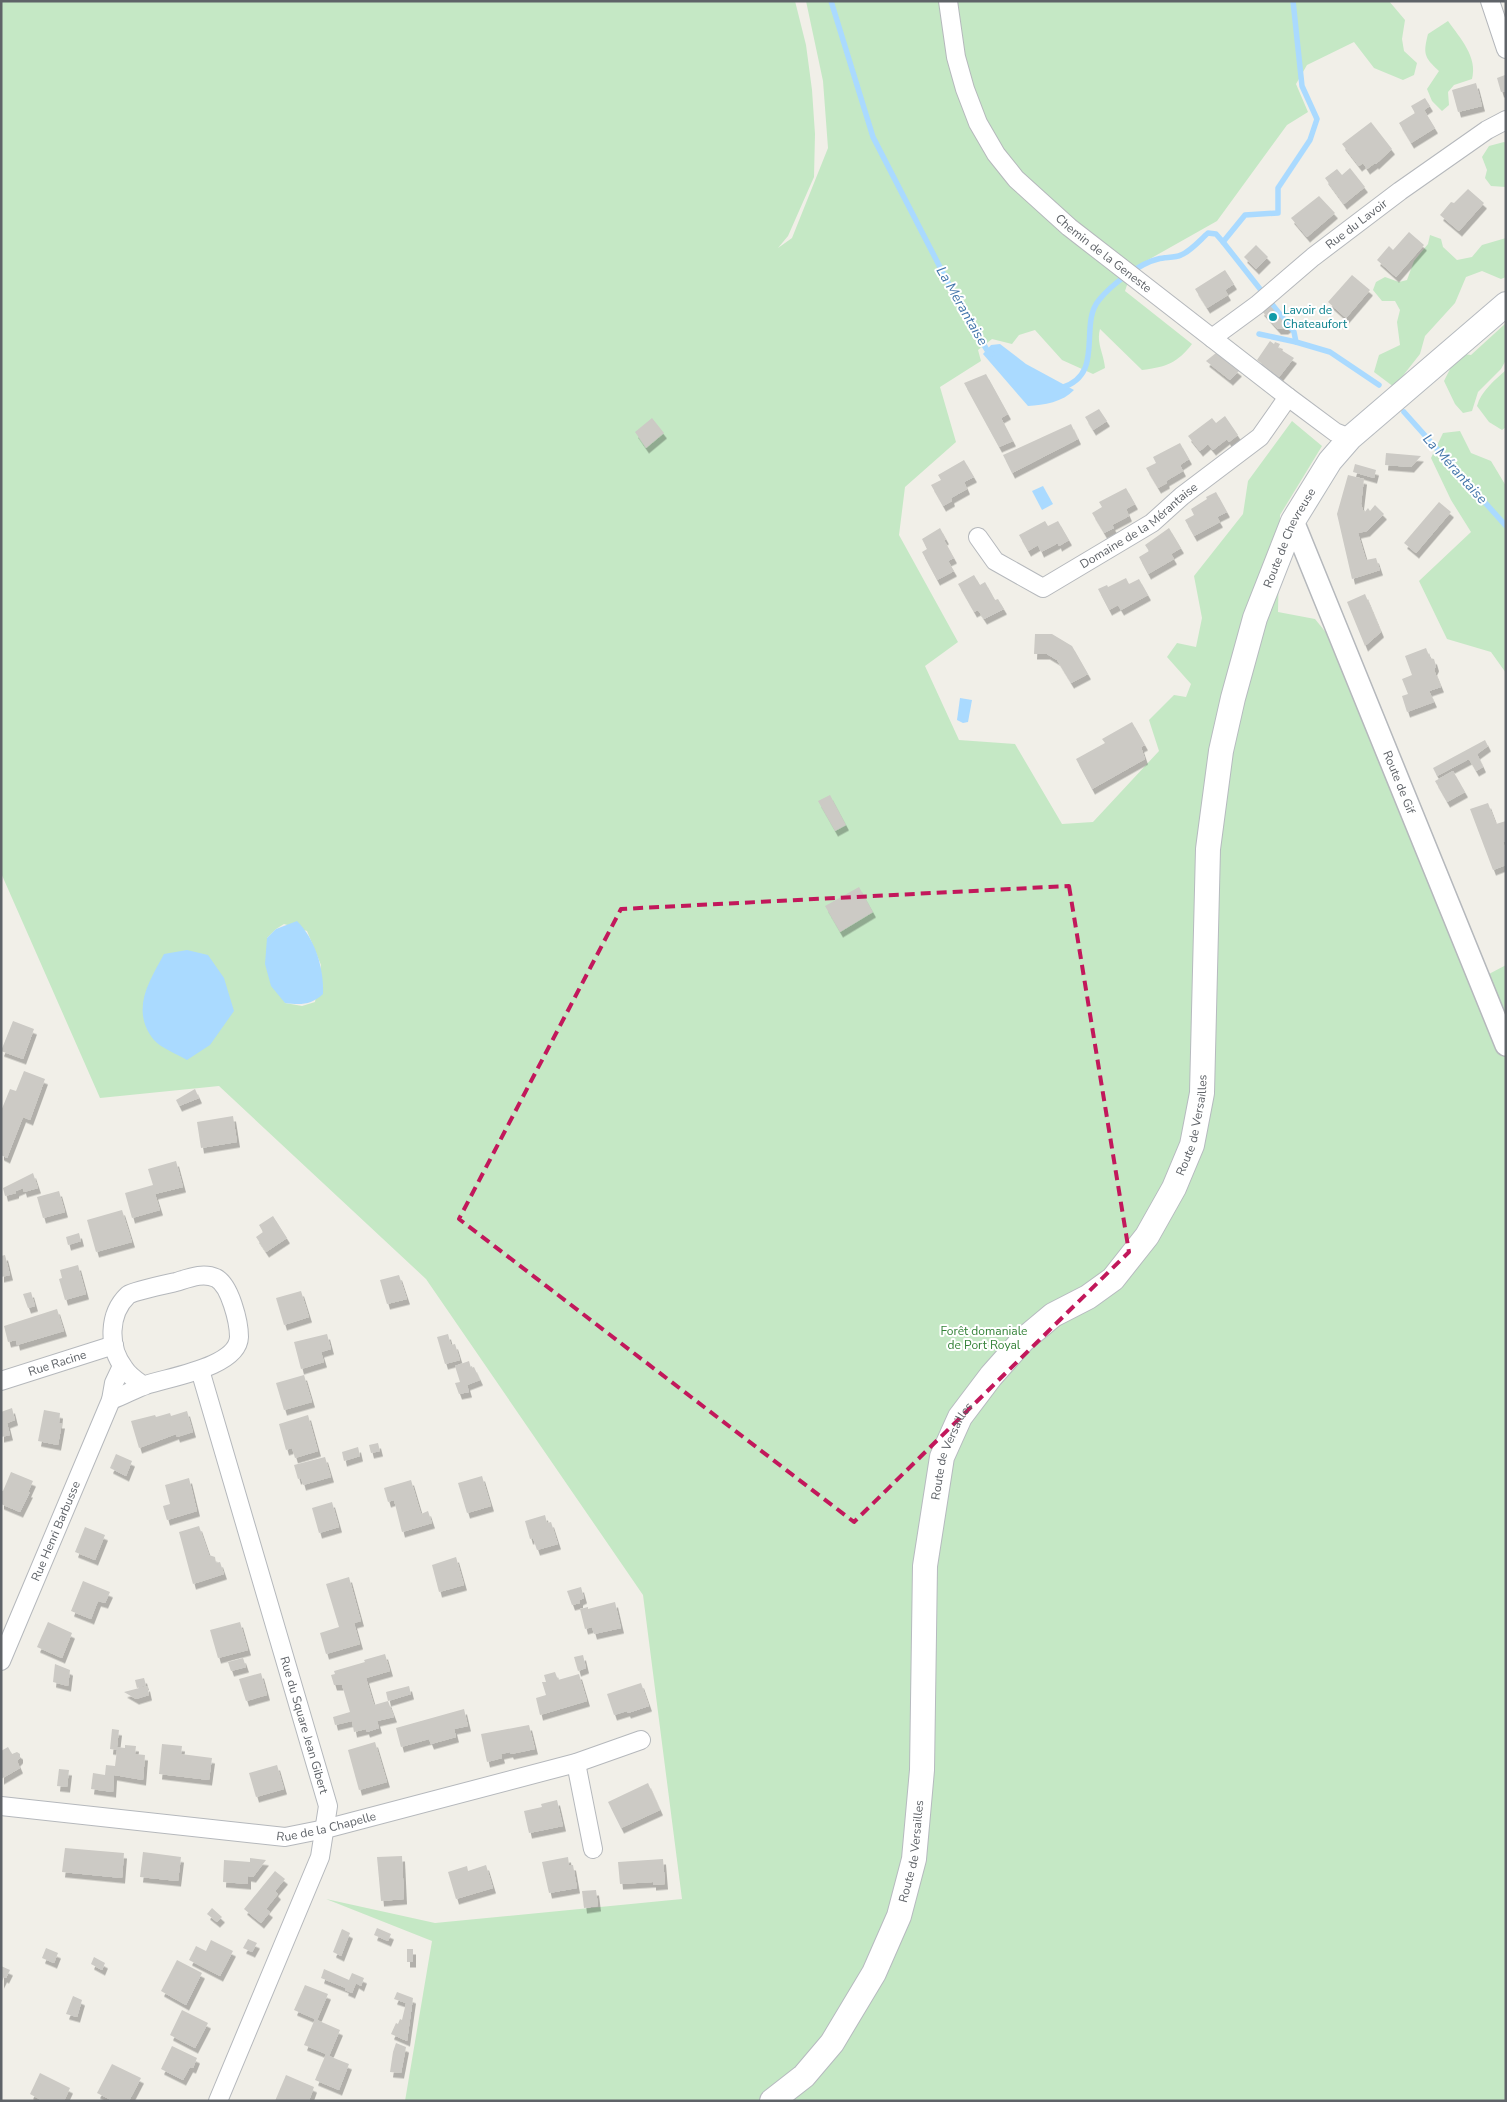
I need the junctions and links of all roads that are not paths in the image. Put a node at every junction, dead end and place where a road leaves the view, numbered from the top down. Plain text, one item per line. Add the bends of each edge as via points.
1 (948, 1) edge
2 (1490, 1) edge
3 (1506, 49) edge
4 (1506, 120) edge
5 (1506, 304) edge
6 (1212, 338) junction
7 (1288, 397) junction
8 (1350, 438) junction
9 (1293, 521) junction
10 (978, 538) dead end
11 (1208, 848) joint
12 (1506, 1045) edge
13 (114, 1345) junction
14 (122, 1366) junction
15 (200, 1370) junction
16 (1, 1381) edge
17 (144, 1386) junction
18 (111, 1400) junction
19 (1, 1661) edge
20 (641, 1740) dead end
21 (576, 1763) junction
22 (1, 1806) edge
23 (325, 1829) junction
24 (593, 1850) dead end
25 (218, 2101) edge
26 (772, 2101) edge

1 - 6 street, Chemin de la Geneste via 956,57 965,89 978,123 996,154 1039,202
2 - 3 street
4 - 6 street, Rue du Lavoir via 1400,191
5 - 8 main road, Route de Chevreuse
6 - 7 street, Chemin de la Geneste
7 - 8 street, Chemin de la Geneste via 1335,432
7 - 10 street, Domaine de la Mérantaise via 1260,437 1152,523 1043,588 995,561
8 - 9 main road, Route de Chevreuse via 1330,461
9 - 11 main road, Route de Chevreuse via 1256,618 1233,698 1221,751
9 - 12 street, Route de Gif
11 - 26 main road, Route de Versailles via 1202,1093 1192,1145 1174,1188 1147,1236 1113,1279 1088,1297 1053,1315 1023,1340 960,1417 942,1457 925,1566 922,1770 912,1868 899,1916 874,1973 832,2043 804,2076
13 - 14 street
13 - 15 street via 111,1330 117,1310 129,1294 202,1274 217,1278 228,1291 239,1328 238,1343 230,1354
13 - 16 street, Rue Racine
14 - 17 street
14 - 18 street, Rue Henri Barbusse via 114,1382
15 - 17 street
15 - 23 street, Rue du Square Jean Gibert via 328,1806
17 - 18 street
18 - 19 street, Rue Henri Barbusse
20 - 21 street, Rue de la Chapelle
21 - 23 street, Rue de la Chapelle
21 - 24 street
22 - 23 street, Rue de la Chapelle via 284,1837
23 - 25 street, Rue du Square Jean Gibert via 320,1858

